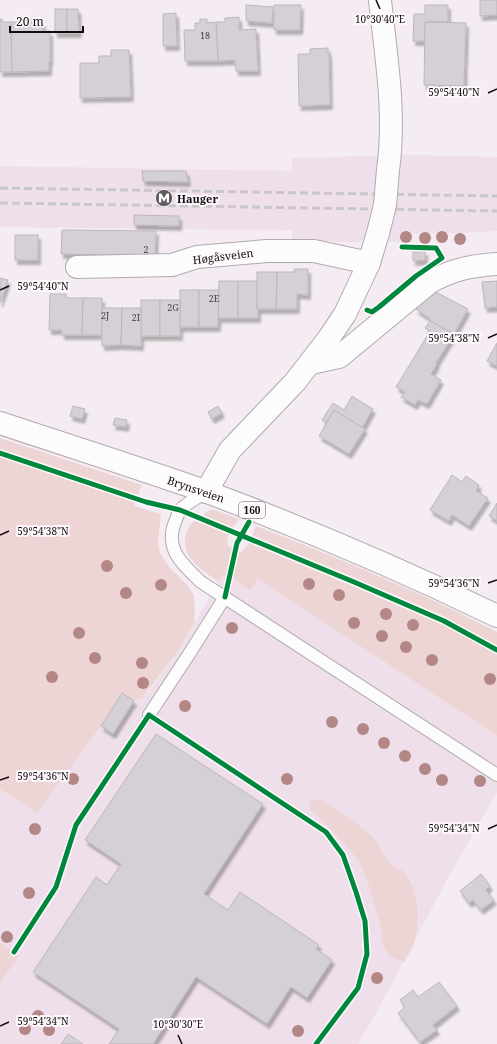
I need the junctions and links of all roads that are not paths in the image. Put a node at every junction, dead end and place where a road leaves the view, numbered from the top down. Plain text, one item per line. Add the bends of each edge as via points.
1 (380, 0) edge
2 (369, 263) junction
3 (497, 264) edge
4 (77, 267) dead end
5 (311, 363) junction
6 (0, 423) edge
7 (206, 492) junction
8 (225, 597) junction
9 (497, 616) edge
10 (149, 715) dead end
11 (497, 775) edge

1 - 2 street, bridge via 392,142 385,205
2 - 4 street, Høgåsveien via 314,251 267,251 198,257 172,265
2 - 5 street via 345,314
3 - 5 street via 473,266 441,276 430,282 339,357
5 - 7 street via 230,450
6 - 7 street, Brynsveien / 160
7 - 8 lane via 180,510 171,532 171,540 183,565 201,582
7 - 9 street, Brynsveien / 160 via 343,545
8 - 10 lane
8 - 11 lane

